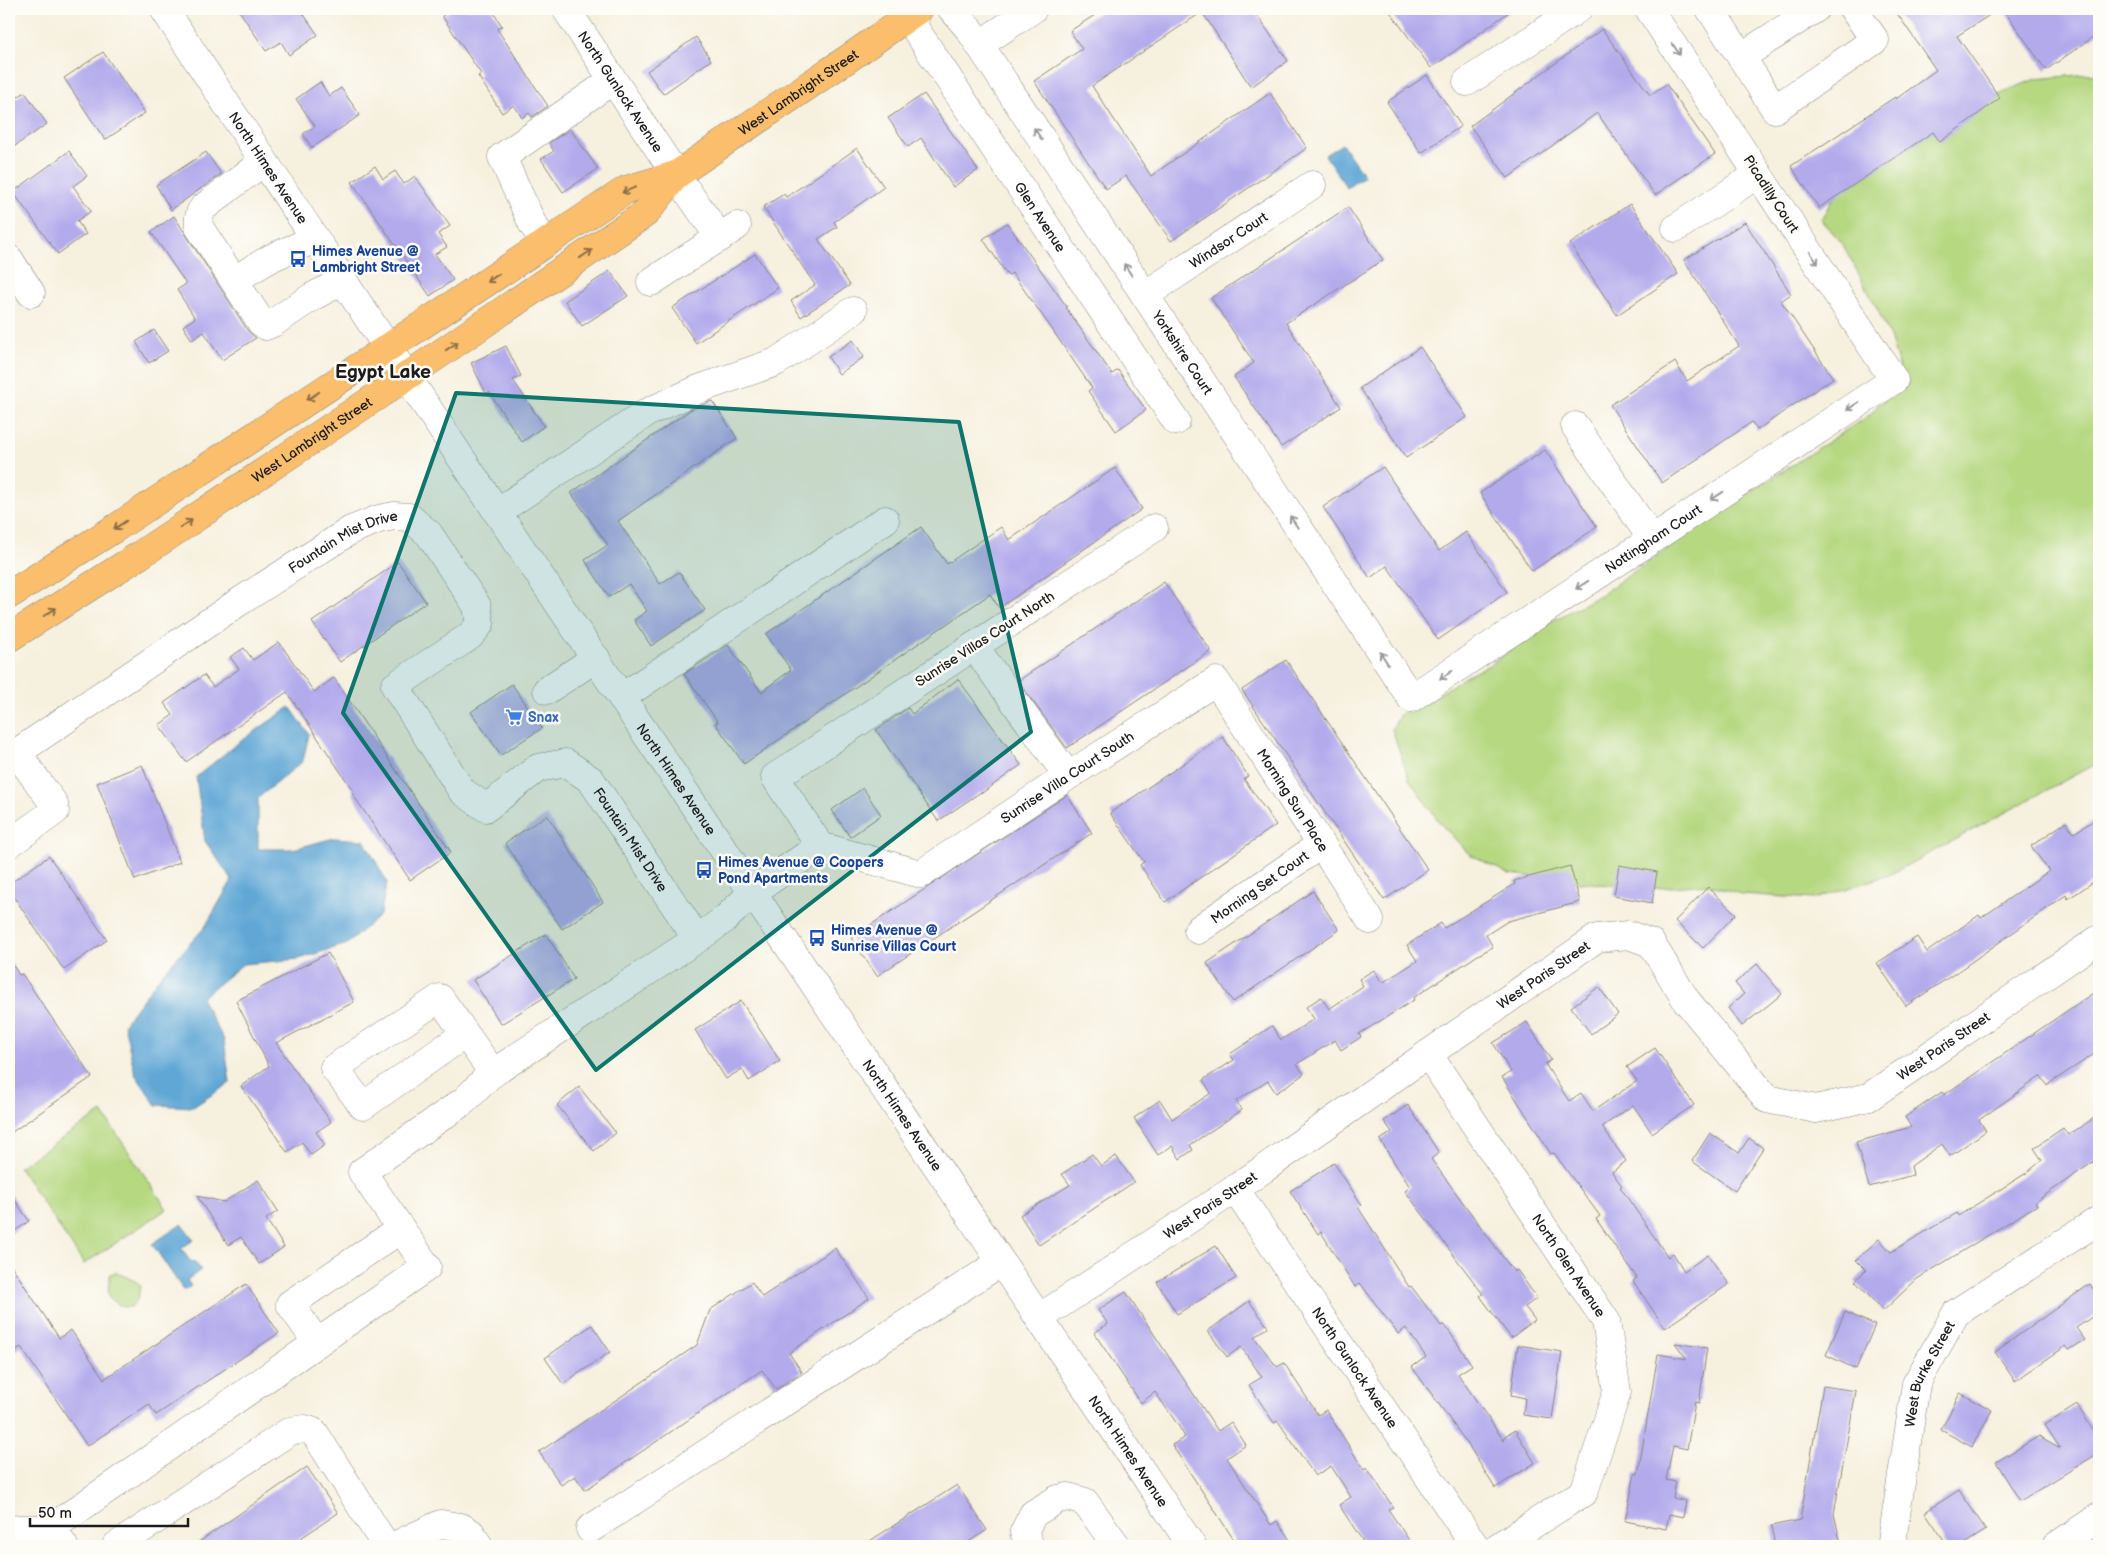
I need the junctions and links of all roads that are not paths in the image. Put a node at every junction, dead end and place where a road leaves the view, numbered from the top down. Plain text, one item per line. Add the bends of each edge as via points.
1 (164, 9) edge
2 (566, 9) edge
3 (917, 9) edge
4 (952, 9) edge
5 (1032, 9) edge
6 (1578, 9) edge
7 (1649, 9) edge
8 (1710, 9) edge
9 (1815, 9) edge
10 (1854, 9) edge
11 (979, 44) junction
12 (1741, 57) junction
13 (613, 80) junction
14 (1467, 82) dead end
15 (264, 161) junction
16 (1758, 174) junction
17 (676, 175) junction
18 (1312, 185) dead end
19 (1676, 228) dead end
20 (315, 238) junction
21 (545, 243) junction
22 (9, 259) edge
23 (234, 280) junction
24 (342, 281) junction
25 (651, 282) dead end
26 (31, 293) dead end
27 (1144, 295) junction
28 (853, 311) dead end
29 (386, 348) junction
30 (406, 377) junction
31 (1894, 380) joint
32 (1176, 421) dead end
33 (1575, 426) dead end
34 (496, 512) junction
35 (885, 520) dead end
36 (1154, 528) dead end
37 (1652, 539) junction
38 (9, 595) edge
39 (9, 638) edge
40 (974, 646) junction
41 (596, 658) junction
42 (1216, 682) joint
43 (547, 690) dead end
44 (622, 697) junction
45 (1411, 698) joint
46 (13, 755) edge
47 (1068, 776) junction
48 (9, 844) edge
49 (1320, 844) junction
50 (820, 846) junction
51 (753, 892) junction
52 (1370, 920) dead end
53 (1198, 930) dead end
54 (696, 939) junction
55 (2099, 939) edge
56 (465, 1034) dead end
57 (1428, 1054) junction
58 (493, 1073) junction
59 (1234, 1189) junction
60 (2099, 1220) edge
61 (401, 1229) junction
62 (1001, 1262) junction
63 (1039, 1318) junction
64 (316, 1343) junction
65 (2099, 1517) edge
66 (590, 1529) dead end
67 (9, 1530) edge
68 (55, 1538) edge
69 (116, 1546) edge
70 (386, 1546) edge
71 (394, 1546) edge
72 (479, 1546) edge
73 (1030, 1546) edge
74 (1117, 1546) edge
75 (1192, 1546) edge
76 (1474, 1546) edge
77 (1499, 1546) edge
78 (1896, 1546) edge
79 (2056, 1546) edge

1 - 15 street, North Himes Avenue
2 - 13 street, North Gunlock Avenue
3 - 17 main road, West Lambright Street
3 - 32 street, Glen Avenue via 914,27
4 - 11 street, Yorkshire Court
5 - 11 street
6 - 14 street
7 -> 16 street, Picadilly Court
8 - 12 street
9 - 12 street
10 - 12 street via 1875,40 1774,109
27 -> 11 street, Yorkshire Court
13 - 17 street, North Gunlock Avenue
13 - 21 street via 502,157 532,223
15 - 20 street, North Himes Avenue
15 - 23 street via 200,212 199,226
16 - 19 street
16 -> 31 street, Picadilly Court
17 -> 21 main road, West Lambright Street via 626,190
17 - 25 street, North Gunlock Avenue via 729,232
30 -> 17 main road, West Lambright Street via 646,213
18 - 27 street, Windsor Court
20 - 23 street via 272,257
20 - 24 street, North Himes Avenue
21 -> 29 main road, West Lambright Street
22 - 26 street
23 - 24 street via 266,326
24 - 29 street, North Himes Avenue
45 -> 27 street, Yorkshire Court
28 - 34 street via 776,362 699,389 648,412
29 - 30 street, North Himes Avenue
29 -> 38 main road, West Lambright Street
30 - 34 street, North Himes Avenue
39 -> 30 main road, West Lambright Street via 148,550
31 -> 37 street, Nottingham Court
33 - 37 street
34 - 41 street, North Himes Avenue
35 - 44 street
36 - 40 street, Sunrise Villas Court North
37 -> 45 street, Nottingham Court
40 - 47 street
40 - 50 street, Sunrise Villas Court North via 775,777
41 - 43 street
41 - 44 street, North Himes Avenue
42 - 47 street, Sunrise Villa Court South
42 - 49 street, Morning Sun Place
44 - 51 street, North Himes Avenue
46 - 48 street, Fountain Mist Drive via 54,804 56,811
46 - 54 street, Fountain Mist Drive via 351,530 379,519 409,517 429,534 477,606 480,624 470,636 395,686 462,791 486,808 538,768 566,763 592,780
47 - 50 street, Sunrise Villa Court South via 921,874
49 - 52 street, Morning Sun Place
49 - 53 street, Morning Set Court
50 - 51 street
51 - 54 street via 725,919
51 - 62 street, North Himes Avenue
54 - 58 street
55 - 57 street, West Paris Street via 1869,1097 1816,1109 1767,1099 1686,1000 1651,943 1629,935 1597,938
56 - 58 street
57 - 59 street, West Paris Street
57 - 77 street, North Glen Avenue via 1606,1321 1616,1392 1584,1492
58 - 61 street via 464,1100 362,1172
59 - 63 street, West Paris Street
59 - 76 street, North Gunlock Avenue
60 - 78 street, West Burke Street via 1956,1313 1916,1384 1892,1541
61 - 64 street via 426,1267
61 - 64 street via 290,1304
62 - 63 street, North Himes Avenue
62 - 66 street
63 - 75 street, North Himes Avenue
64 - 68 street
65 - 79 street
67 - 68 street via 29,1527
69 - 70 street via 290,1431 305,1429 314,1432
71 - 72 street via 441,1524 461,1527
73 - 74 street via 1024,1532 1033,1514 1058,1499 1068,1498 1084,1502

